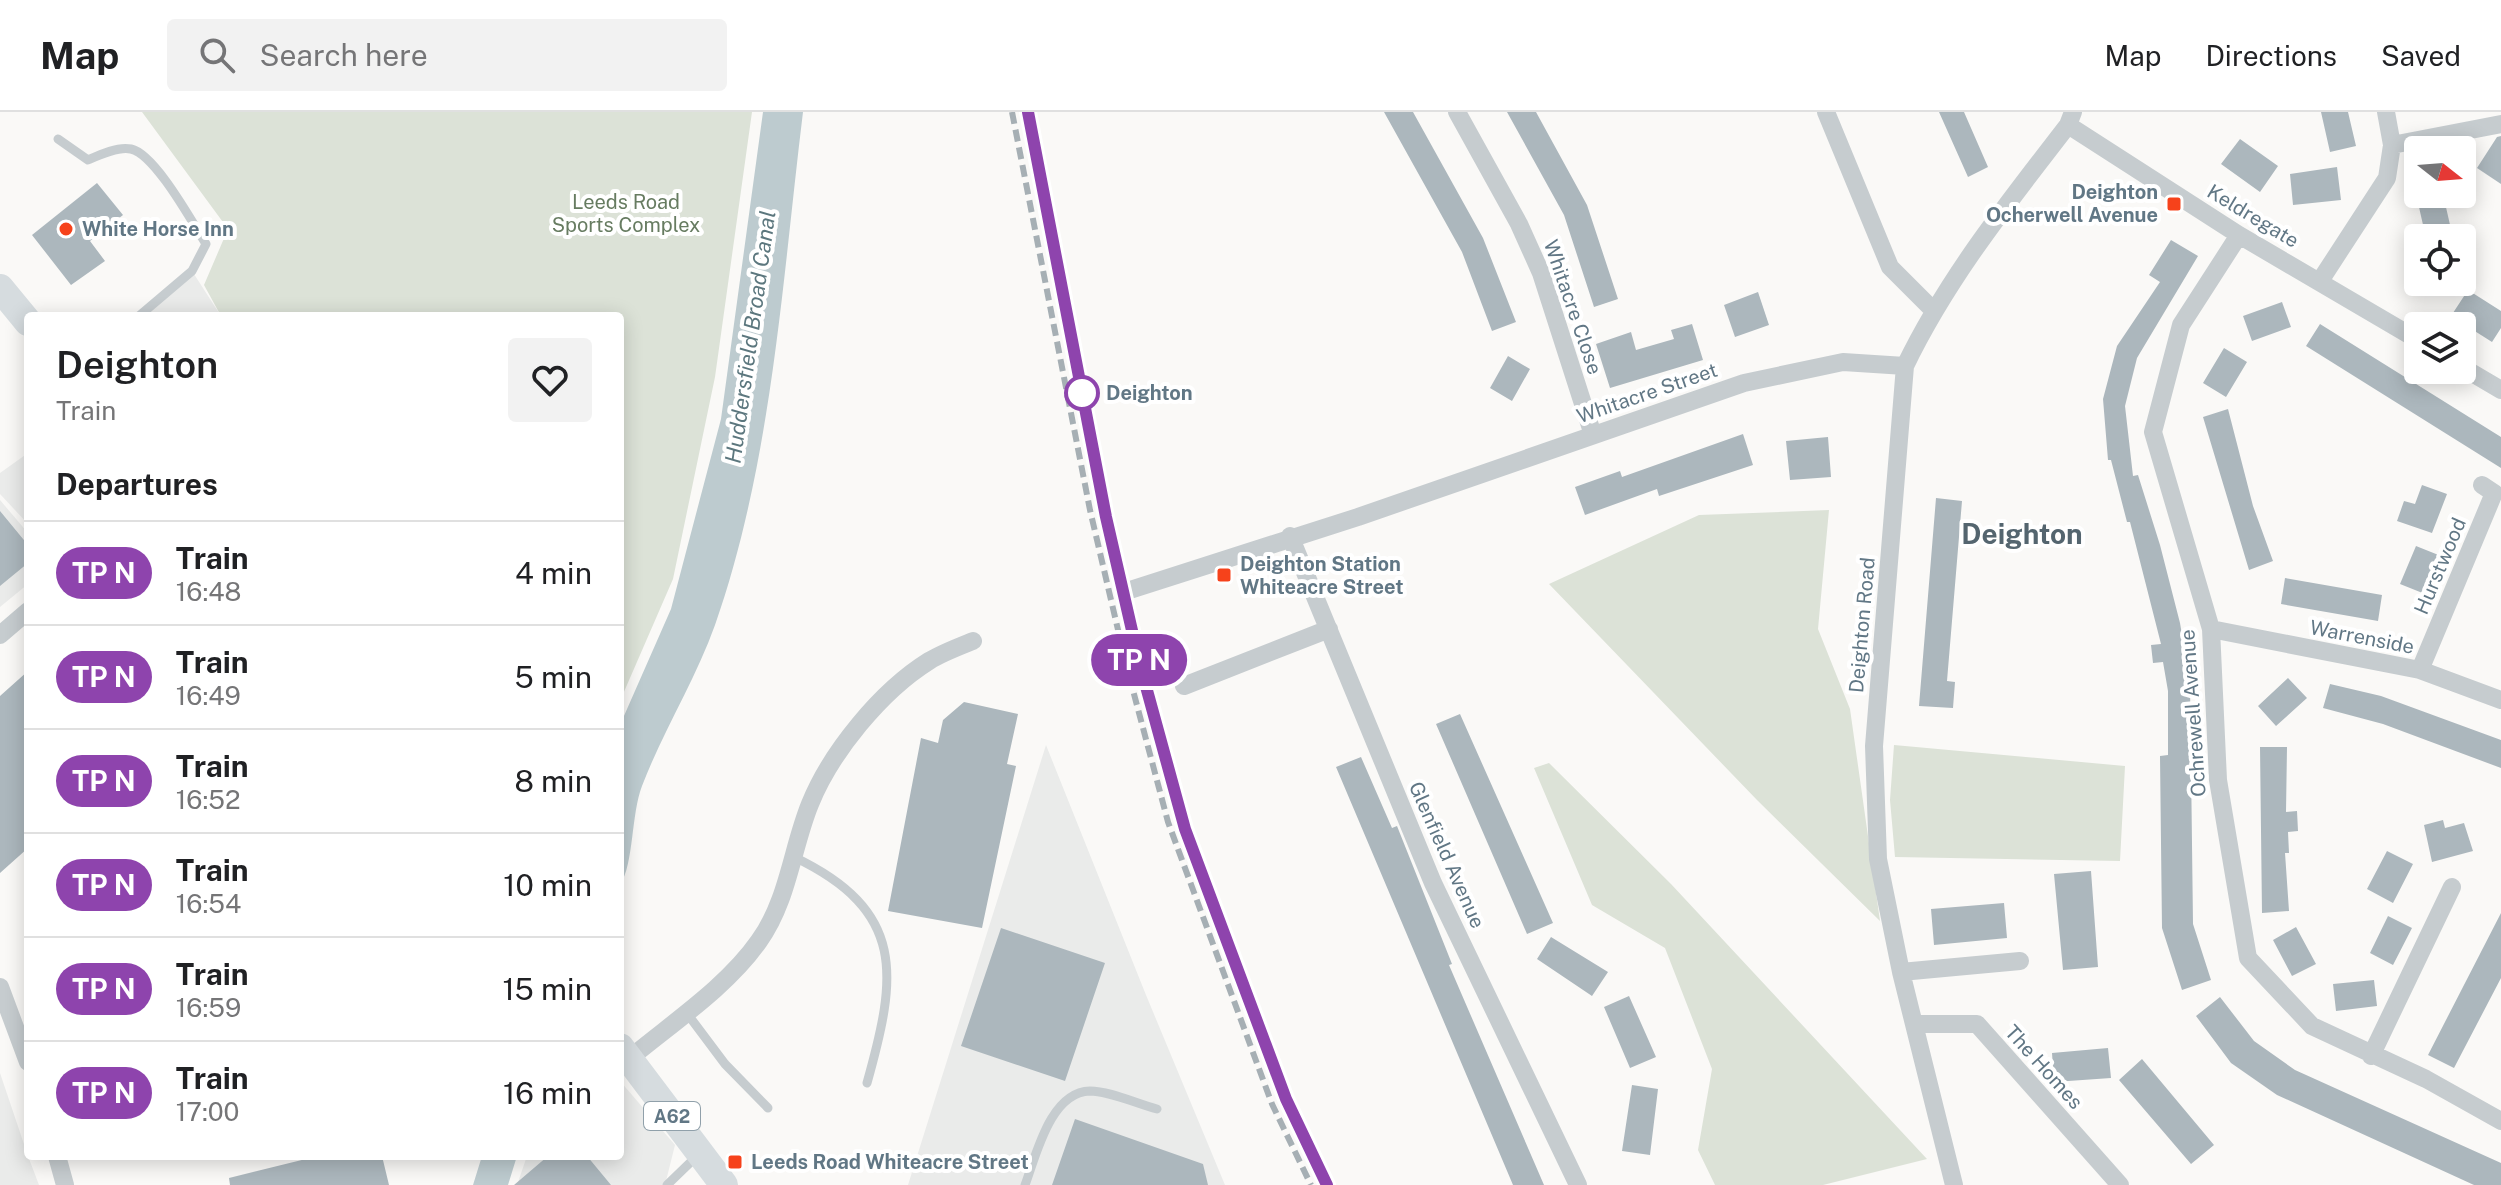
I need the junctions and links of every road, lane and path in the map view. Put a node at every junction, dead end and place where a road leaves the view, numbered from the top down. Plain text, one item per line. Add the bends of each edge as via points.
1 (1457, 112) edge
2 (1826, 112) edge
3 (2386, 112) edge
4 (2067, 116) edge
5 (2501, 124) edge
6 (58, 139) dead end
7 (2392, 145) junction
8 (2239, 235) junction
9 (2320, 281) junction
10 (1932, 309) junction
11 (144, 312) edge
12 (2404, 332) edge
13 (1905, 366) junction
14 (2476, 375) edge
15 (2501, 390) edge
16 (1593, 435) junction
17 (2482, 485) dead end
18 (1290, 536) junction
19 (1130, 590) dead end
20 (24, 614) edge
21 (1329, 629) junction
22 (2211, 629) junction
23 (0, 635) edge
24 (973, 641) dead end
25 (2420, 670) junction
26 (1184, 686) dead end
27 (2501, 700) edge
28 (794, 857) junction
29 (2452, 887) dead end
30 (2020, 961) dead end
31 (1901, 972) junction
32 (0, 987) edge
33 (686, 1012) junction
34 (1915, 1024) junction
35 (24, 1051) edge
36 (625, 1053) edge
37 (2371, 1056) junction
38 (867, 1083) dead end
39 (768, 1108) dead end
40 (1157, 1109) dead end
41 (2501, 1121) edge
42 (700, 1153) junction
43 (58, 1160) edge
44 (65, 1185) edge
45 (667, 1185) edge
46 (724, 1185) edge
47 (1025, 1185) edge
48 (1578, 1185) edge
49 (1954, 1185) edge
50 (2120, 1185) edge

1 - 16 street, Whitacre Close via 1541,273
2 - 10 street via 1890,267
3 - 7 street
4 - 8 street, Keldregate
4 - 10 street, Deighton Road
5 - 7 street
6 - 11 lane via 88,160 130,148 147,158 206,244 192,271
7 - 9 street via 2387,178
8 - 9 street, Keldregate
8 - 22 street, Ochrewell Avenue via 2181,325 2153,432
9 - 12 street, Keldregate
10 - 13 street, Deighton Road
13 - 16 street, Whitacre Street via 1843,362 1744,383
13 - 31 street, Deighton Road via 1874,746 1878,859
14 - 15 street
16 - 18 street, Whitacre Street
17 - 25 street, Hurstwood via 2494,493
18 - 19 street
18 - 21 street, Glenfield Avenue
20 - 23 street
21 - 26 street
21 - 48 street, Glenfield Avenue via 1433,883
22 - 25 street, Warrenside
22 - 37 street, Ochrewell Avenue via 2218,780 2248,958 2312,1026
24 - 28 street via 930,660 893,688 848,739 810,803
25 - 27 street, Warrenside
28 - 33 street via 760,940
28 - 38 lane via 830,874 878,924 888,978 886,1014
29 - 37 street
30 - 31 street
31 - 34 street, Deighton Road
32 - 35 street
33 - 36 street
33 - 39 lane via 725,1064
34 - 49 street, Deighton Road
34 - 50 street, The Homes via 1977,1024
36 - 42 main road, A62
37 - 41 street, Ochrewell Avenue via 2426,1079
40 - 47 lane via 1089,1091 1073,1096 1050,1117
42 - 45 lane
42 - 46 main road, A62
43 - 44 street

